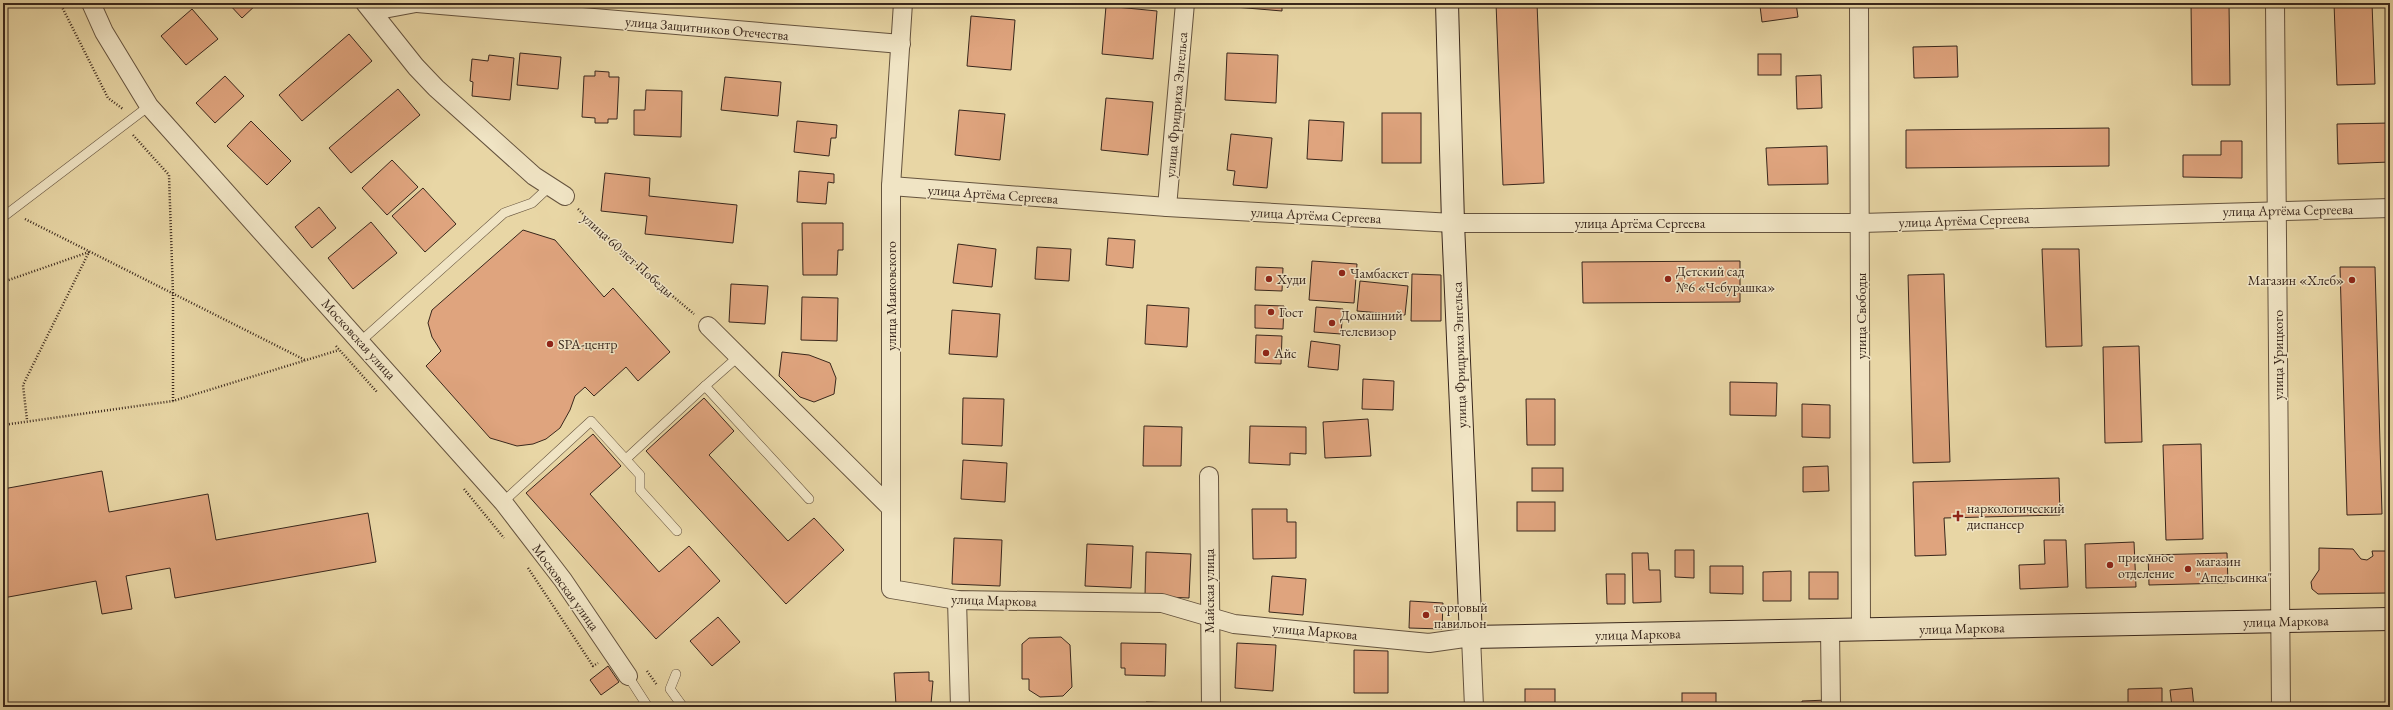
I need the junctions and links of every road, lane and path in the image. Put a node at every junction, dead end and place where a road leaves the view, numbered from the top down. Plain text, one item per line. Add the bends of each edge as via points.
1 (60, 3) edge
2 (91, 3) edge
3 (416, 3) edge
4 (904, 3) edge
5 (1185, 3) edge
6 (1447, 3) edge
7 (1859, 3) edge
8 (2275, 3) edge
9 (369, 7) edge
10 (901, 44) junction
11 (149, 106) junction
12 (134, 118) junction
13 (125, 125) junction
14 (891, 186) junction
15 (548, 188) junction
16 (564, 196) joint
17 (1168, 207) junction
18 (2390, 208) edge
19 (2277, 210) junction
20 (6, 214) edge
21 (1453, 223) junction
22 (1861, 223) junction
23 (89, 252) junction
24 (3, 282) edge
25 (173, 294) junction
26 (708, 326) joint
27 (361, 341) junction
28 (334, 344) dead end
29 (339, 350) junction
30 (739, 356) junction
31 (305, 360) junction
32 (705, 386) junction
33 (381, 397) dead end
34 (173, 401) junction
35 (27, 420) junction
36 (3, 425) edge
37 (626, 459) junction
38 (1209, 476) dead end
39 (460, 485) dead end
40 (809, 499) dead end
41 (503, 502) junction
42 (891, 508) junction
43 (677, 532) dead end
44 (510, 544) dead end
45 (524, 562) dead end
46 (891, 589) joint
47 (957, 600) junction
48 (1208, 617) junction
49 (2390, 619) edge
50 (2280, 621) junction
51 (1830, 630) junction
52 (1861, 630) junction
53 (1471, 637) junction
54 (613, 653) junction
55 (676, 674) dead end
56 (628, 676) joint
57 (648, 707) edge
58 (683, 707) edge
59 (960, 707) edge
60 (1211, 707) edge
61 (1474, 707) edge
62 (1831, 707) edge
63 (2281, 707) edge

1 - 12 path via 108,98
2 - 11 street, Московская улица via 104,32
3 - 9 street, улица Защитников Отечества
3 - 10 street, улица Защитников Отечества
4 - 10 street, улица Маяковского
5 - 17 street, улица Фридриха Энгельса
6 - 21 street, улица Фридриха Энгельса
7 - 22 street, улица Свободы
8 - 19 street, улица Урицкого
9 - 15 street via 416,67 436,88
10 - 14 street, улица Маяковского
11 - 12 lane
11 - 27 street, Московская улица
12 - 13 lane
13 - 20 lane
13 - 25 path via 169,175
14 - 17 street, улица Артёма Сергеева
14 - 42 street, улица Маяковского
15 - 16 street
15 - 27 lane via 532,202 504,213
16 - 26 path, улица 60 лет Победы via 644,272
17 - 21 street, улица Артёма Сергеева
18 - 19 street, улица Артёма Сергеева
19 - 22 street, улица Артёма Сергеева
19 - 50 street, улица Урицкого
20 - 23 path
21 - 22 street, улица Артёма Сергеева
21 - 53 street, улица Фридриха Энгельса
22 - 52 street, улица Свободы
23 - 24 path
23 - 25 path
23 - 35 path via 22,384
25 - 31 path
25 - 34 path
26 - 30 street
27 - 29 path
27 - 41 street, Московская улица
28 - 29 path
29 - 31 path
29 - 33 path
30 - 32 lane
30 - 42 street
31 - 34 path
32 - 37 lane
32 - 40 lane
34 - 35 path
35 - 36 path
37 - 41 lane via 591,421
37 - 43 lane via 640,475 640,490
38 - 48 street, Майская улица
39 - 44 path
41 - 54 street, Московская улица via 563,580
42 - 46 street, улица Маяковского
45 - 54 path via 593,666
46 - 47 street, улица Маркова
47 - 48 street, улица Маркова via 1162,603
47 - 59 street
48 - 53 street, улица Маркова via 1234,624 1429,643
48 - 60 street, Майская улица
49 - 50 street, улица Маркова
50 - 52 street, улица Маркова
50 - 63 street, улица Урицкого
51 - 52 street, улица Маркова
51 - 53 street, улица Маркова
51 - 62 street
53 - 61 street, улица Фридриха Энгельса
54 - 56 street, Московская улица
55 - 58 lane via 670,688
56 - 57 lane

